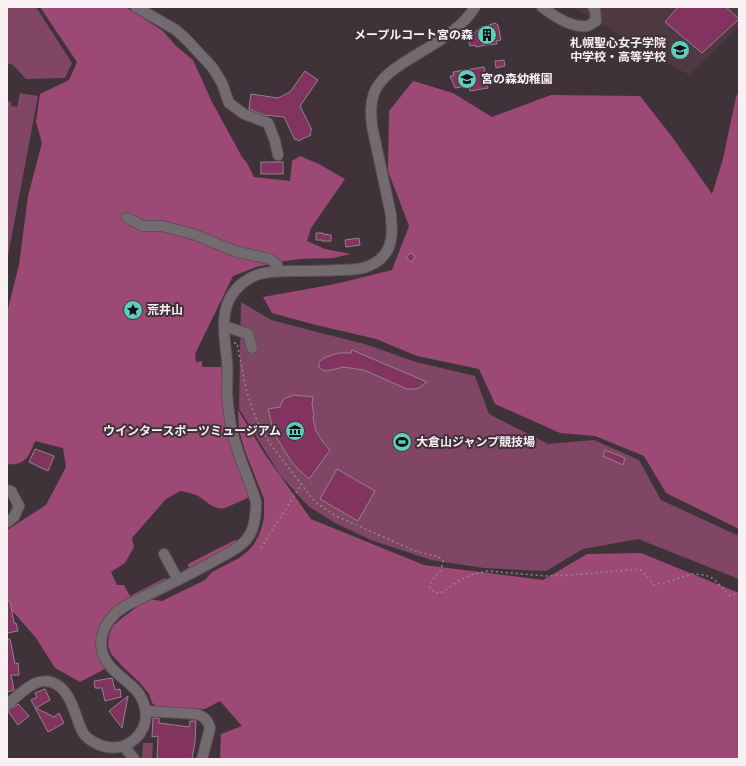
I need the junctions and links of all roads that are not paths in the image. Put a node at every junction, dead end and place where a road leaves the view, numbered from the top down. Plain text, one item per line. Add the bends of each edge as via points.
1 (136, 7) edge
2 (476, 7) edge
3 (542, 7) edge
4 (593, 7) edge
5 (278, 155) dead end
6 (127, 218) dead end
7 (278, 272) junction
8 (224, 326) junction
9 (252, 348) dead end
10 (7, 490) edge
11 (7, 522) edge
12 (164, 554) dead end
13 (178, 580) junction
14 (7, 705) edge
15 (146, 711) junction
16 (124, 746) junction
17 (134, 759) edge
18 (202, 759) edge

1 - 5 street via 176,30 187,40 212,68 222,83 229,103 244,114 268,123
2 - 7 street via 453,31 383,78 374,94 372,126 392,228 392,238 385,255 370,266 361,268
3 - 4 street via 573,25 588,26 596,21
6 - 7 street via 143,226 162,226 196,235 238,252 270,259 277,265
7 - 8 street via 260,274 241,284 226,306
8 - 9 street via 248,334
8 - 13 street via 227,396 232,431 256,502 256,512 251,532 246,540 231,552
10 - 11 street via 11,491 19,506 14,517
12 - 13 street
13 - 15 street via 127,605 104,627 102,651 109,666 135,689 142,698
14 - 16 street via 37,683 53,683 68,697 84,735 106,747
15 - 16 street via 146,721 137,738
15 - 18 street via 196,714 206,719 210,728
16 - 17 street

